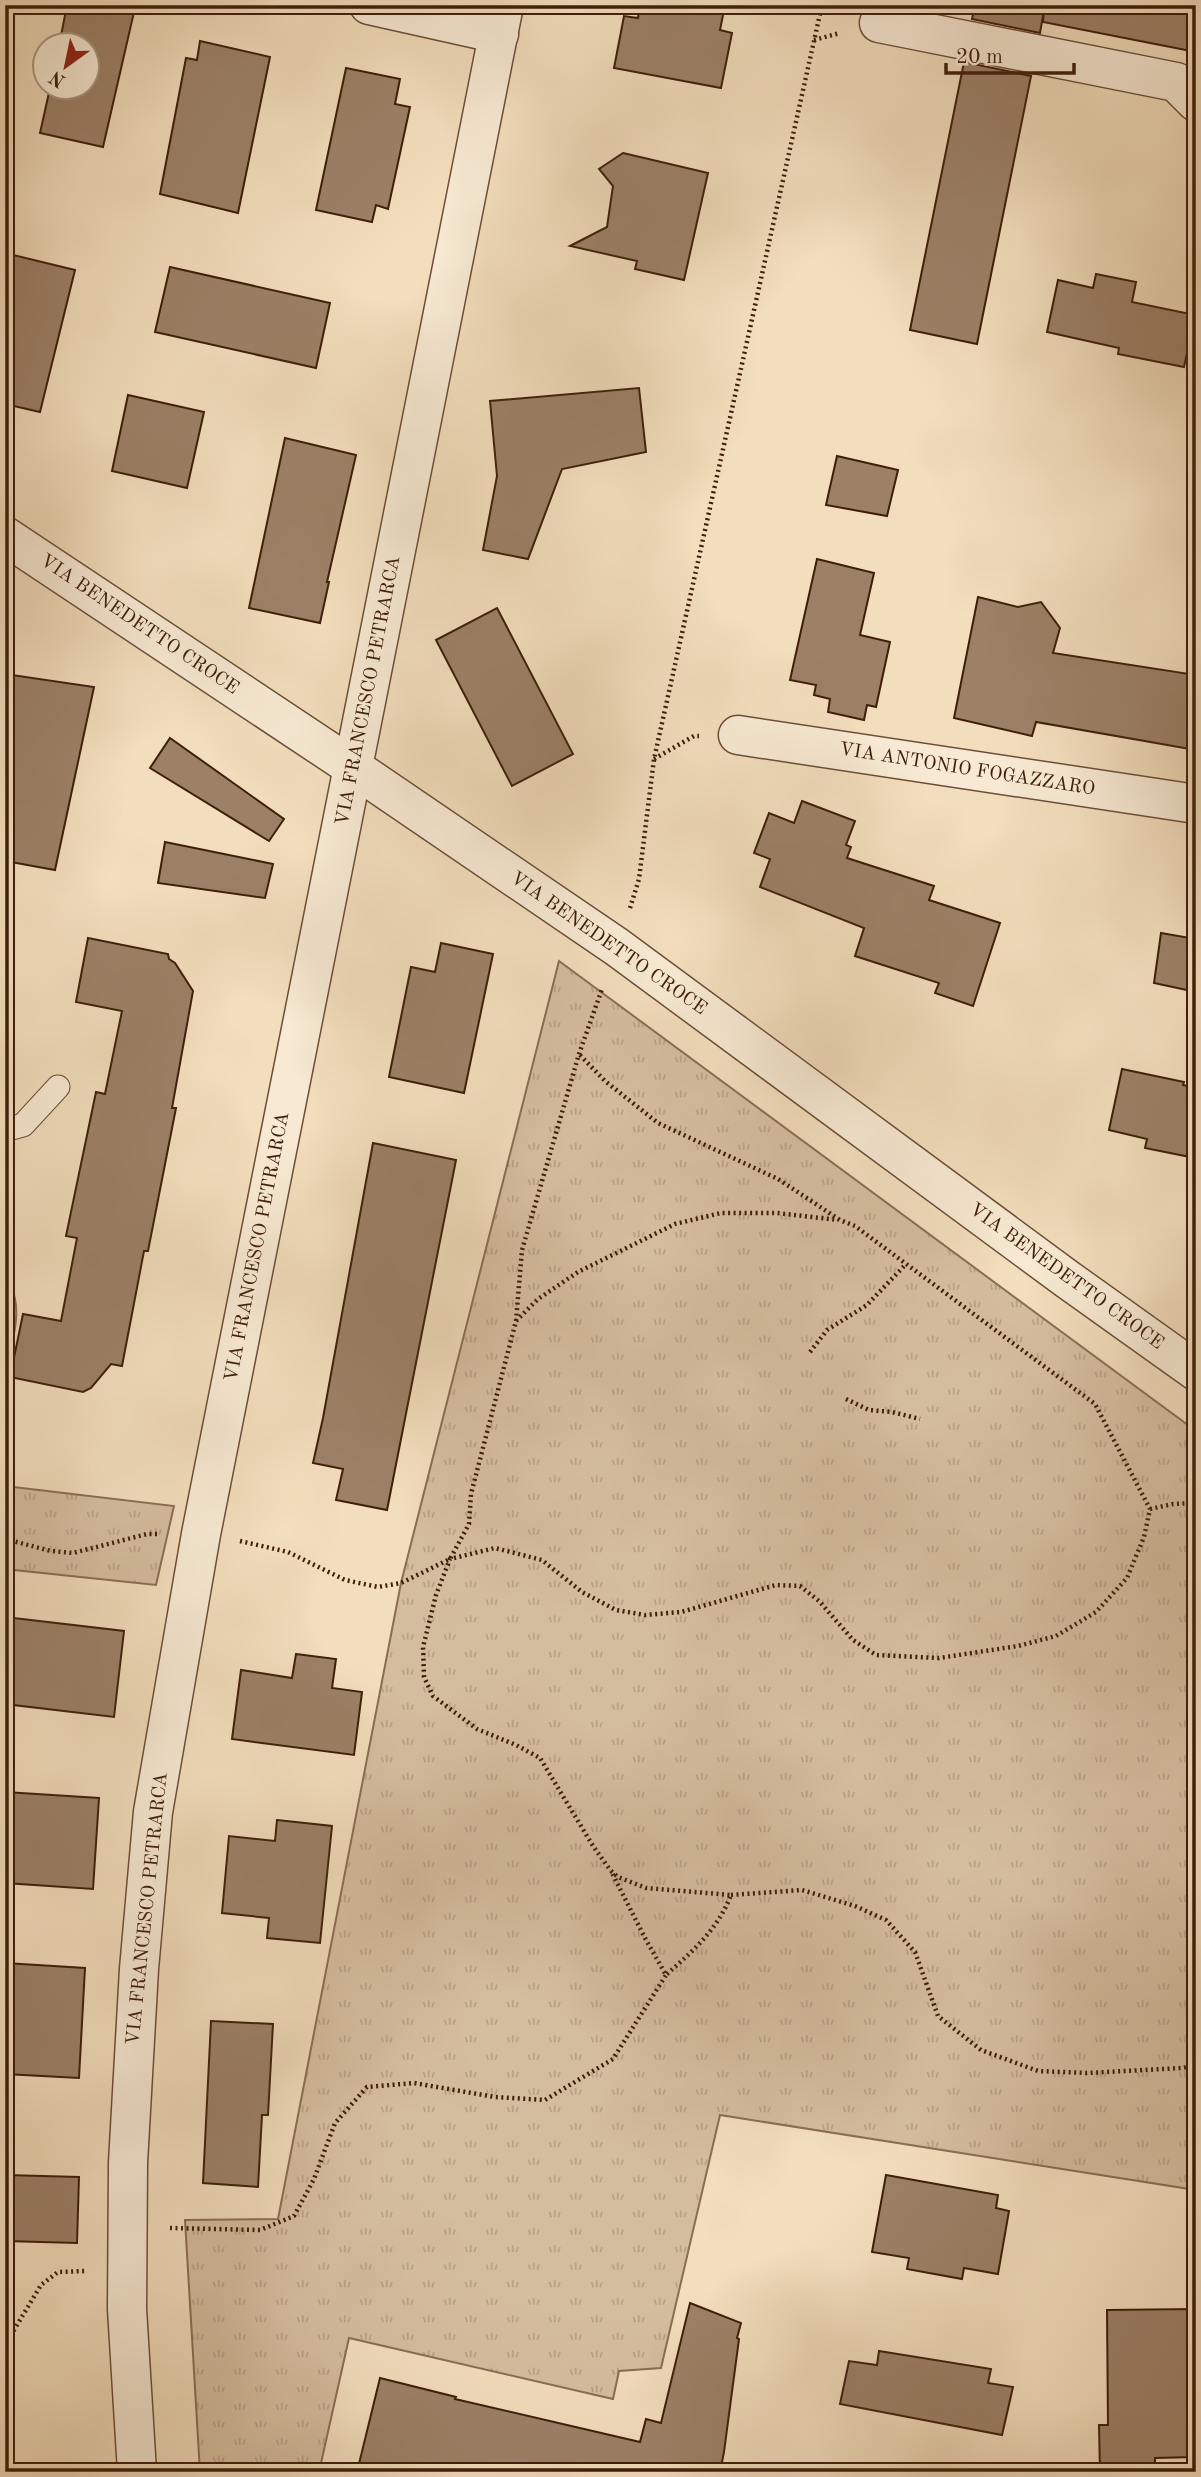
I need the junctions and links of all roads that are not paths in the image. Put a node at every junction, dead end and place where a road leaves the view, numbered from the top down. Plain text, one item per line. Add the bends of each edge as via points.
1 (369, 5) edge
2 (501, 20) edge
3 (879, 23) dead end
4 (1196, 102) edge
5 (5, 537) edge
6 (738, 735) road end
7 (354, 768) junction
8 (1196, 804) edge
9 (58, 1087) dead end
10 (5, 1130) edge
11 (1196, 1371) edge
12 (137, 2472) edge

1 - 2 street, VIA FRANCESCO PETRARCA
2 - 7 street, VIA FRANCESCO PETRARCA
3 - 4 street via 1176,82
5 - 7 street, VIA BENEDETTO CROCE
6 - 8 street, VIA ANTONIO FOGAZZARO
7 - 11 street, VIA BENEDETTO CROCE via 617,947
7 - 12 street, VIA FRANCESCO PETRARCA via 201,1534 153,1812 128,2162 128,2309
9 - 10 lane via 23,1125

